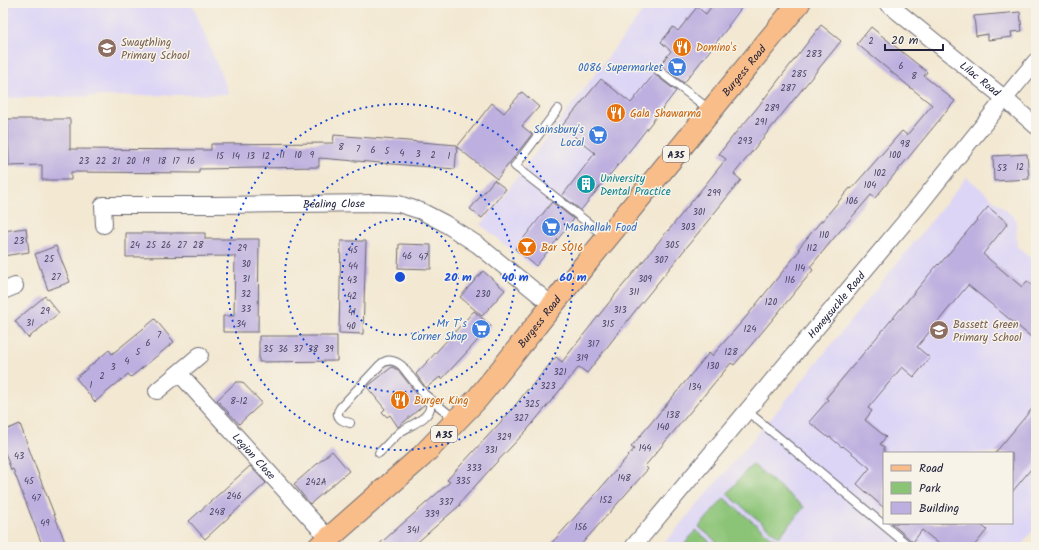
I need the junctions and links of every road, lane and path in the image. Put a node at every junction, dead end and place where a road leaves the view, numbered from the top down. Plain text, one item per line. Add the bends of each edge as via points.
1 (887, 3) edge
2 (796, 4) edge
3 (1036, 61) edge
4 (658, 70) dead end
5 (1004, 98) junction
6 (558, 109) dead end
7 (711, 111) junction
8 (1036, 126) edge
9 (104, 225) dead end
10 (607, 238) junction
11 (552, 306) junction
12 (200, 355) dead end
13 (179, 373) junction
14 (157, 391) dead end
15 (424, 394) junction
16 (747, 411) junction
17 (457, 420) junction
18 (350, 423) dead end
19 (380, 453) dead end
20 (324, 543) edge
21 (633, 547) edge
22 (910, 547) edge

1 - 5 street, Lilac Road
2 - 7 main road, Burgess Road / A35
3 - 5 street, Honeysuckle Road
4 - 7 lane
5 - 8 street, Lilac Road
5 - 16 street, Honeysuckle Road via 920,204
6 - 10 lane via 515,166
7 - 10 main road, Burgess Road / A35
9 - 11 street, Bealing Close via 104,205 399,204 421,211 478,245
10 - 11 main road, Burgess Road / A35
11 - 17 main road, Burgess Road / A35
12 - 13 street
13 - 14 street
13 - 20 street, Legion Close
15 - 17 lane
15 - 18 lane via 402,366 394,361 386,361 338,412 340,418
15 - 19 lane via 430,406 425,416 399,432
16 - 21 street, Honeysuckle Road
16 - 22 lane
17 - 20 main road, Burgess Road / A35 via 422,456

